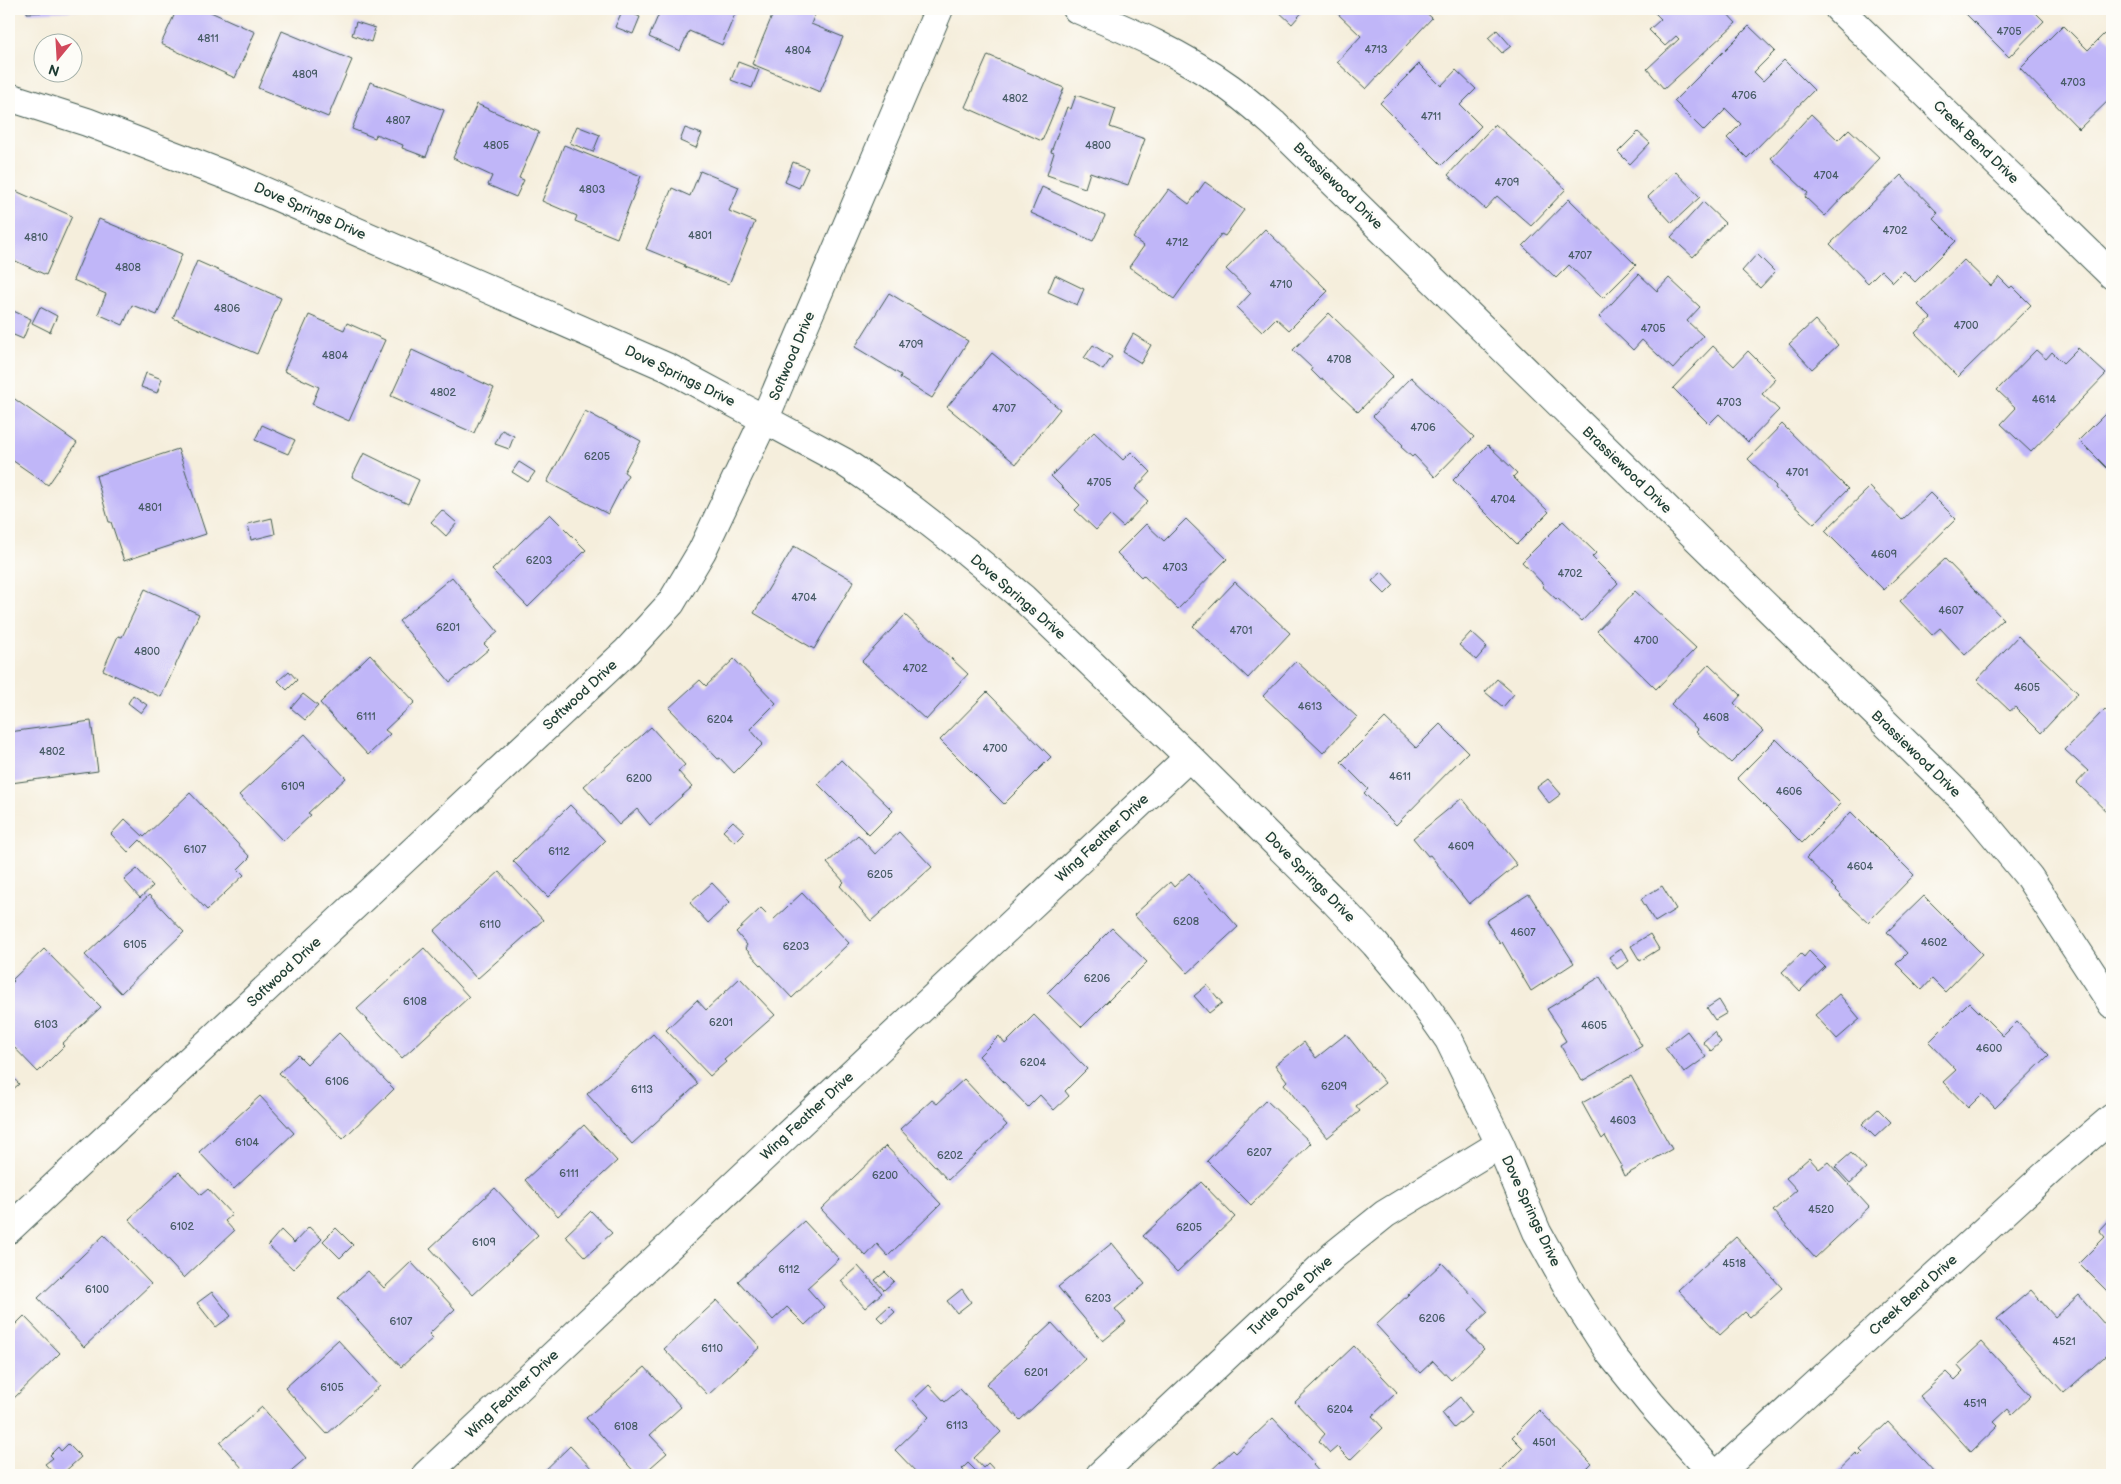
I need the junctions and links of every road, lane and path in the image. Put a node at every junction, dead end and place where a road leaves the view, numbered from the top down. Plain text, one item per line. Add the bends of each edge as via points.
1 (939, 9) edge
2 (1077, 9) edge
3 (1840, 9) edge
4 (9, 97) edge
5 (2112, 275) edge
6 (765, 418) junction
7 (1189, 757) junction
8 (2112, 1004) edge
9 (2112, 1118) edge
10 (1500, 1144) junction
11 (9, 1230) edge
12 (426, 1475) edge
13 (1100, 1475) edge
14 (1714, 1475) edge
15 (1718, 1475) edge

1 - 6 street, Softwood Drive
2 - 8 street, Brassiewood Drive via 1150,40 1191,63 1230,88 1274,124 1970,806 2029,876
3 - 5 street, Creek Bend Drive
4 - 6 street, Dove Springs Drive via 87,122 241,181 669,368
6 - 7 street, Dove Springs Drive via 844,462 966,551 1023,598
6 - 11 street, Softwood Drive via 697,558 671,603 627,652
7 - 10 street, Dove Springs Drive via 1334,900 1414,990 1449,1040
7 - 12 street, Wing Feather Drive
9 - 15 street, Creek Bend Drive via 2054,1167
10 - 13 street, Turtle Dove Drive via 1384,1214 1334,1255
10 - 14 street, Dove Springs Drive via 1538,1232 1571,1293 1609,1352

